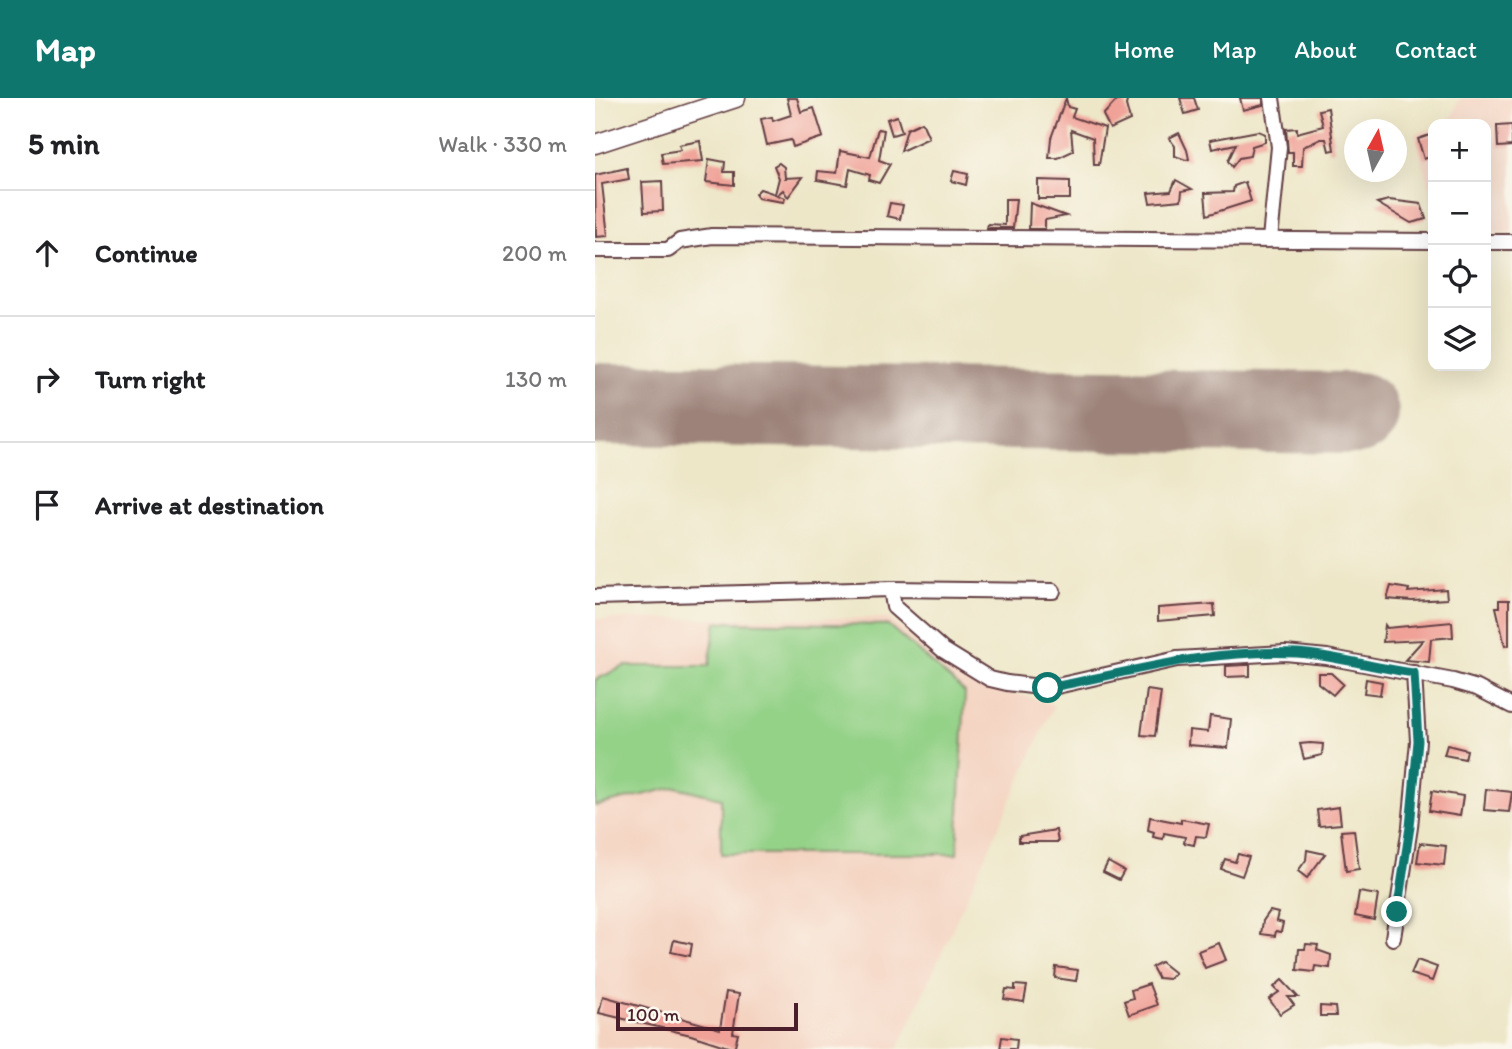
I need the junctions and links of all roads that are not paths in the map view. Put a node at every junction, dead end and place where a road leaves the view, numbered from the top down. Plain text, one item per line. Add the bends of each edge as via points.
1 (736, 98) edge
2 (1272, 98) edge
3 (595, 144) edge
4 (1270, 239) junction
5 (1428, 241) edge
6 (1491, 242) edge
7 (1512, 242) edge
8 (595, 250) edge
9 (891, 589) junction
10 (1053, 591) dead end
11 (595, 597) edge
12 (1414, 673) junction
13 (1512, 706) edge
14 (1393, 938) dead end

1 - 3 main road
2 - 4 street via 1279,147
4 - 5 street
4 - 8 street via 712,236 680,241 668,250
6 - 7 street
9 - 10 street
9 - 11 street
9 - 12 street via 894,607 943,650 990,679 1007,683 1048,688 1177,659 1225,654 1301,654
12 - 13 street via 1477,688
12 - 14 street via 1418,741

